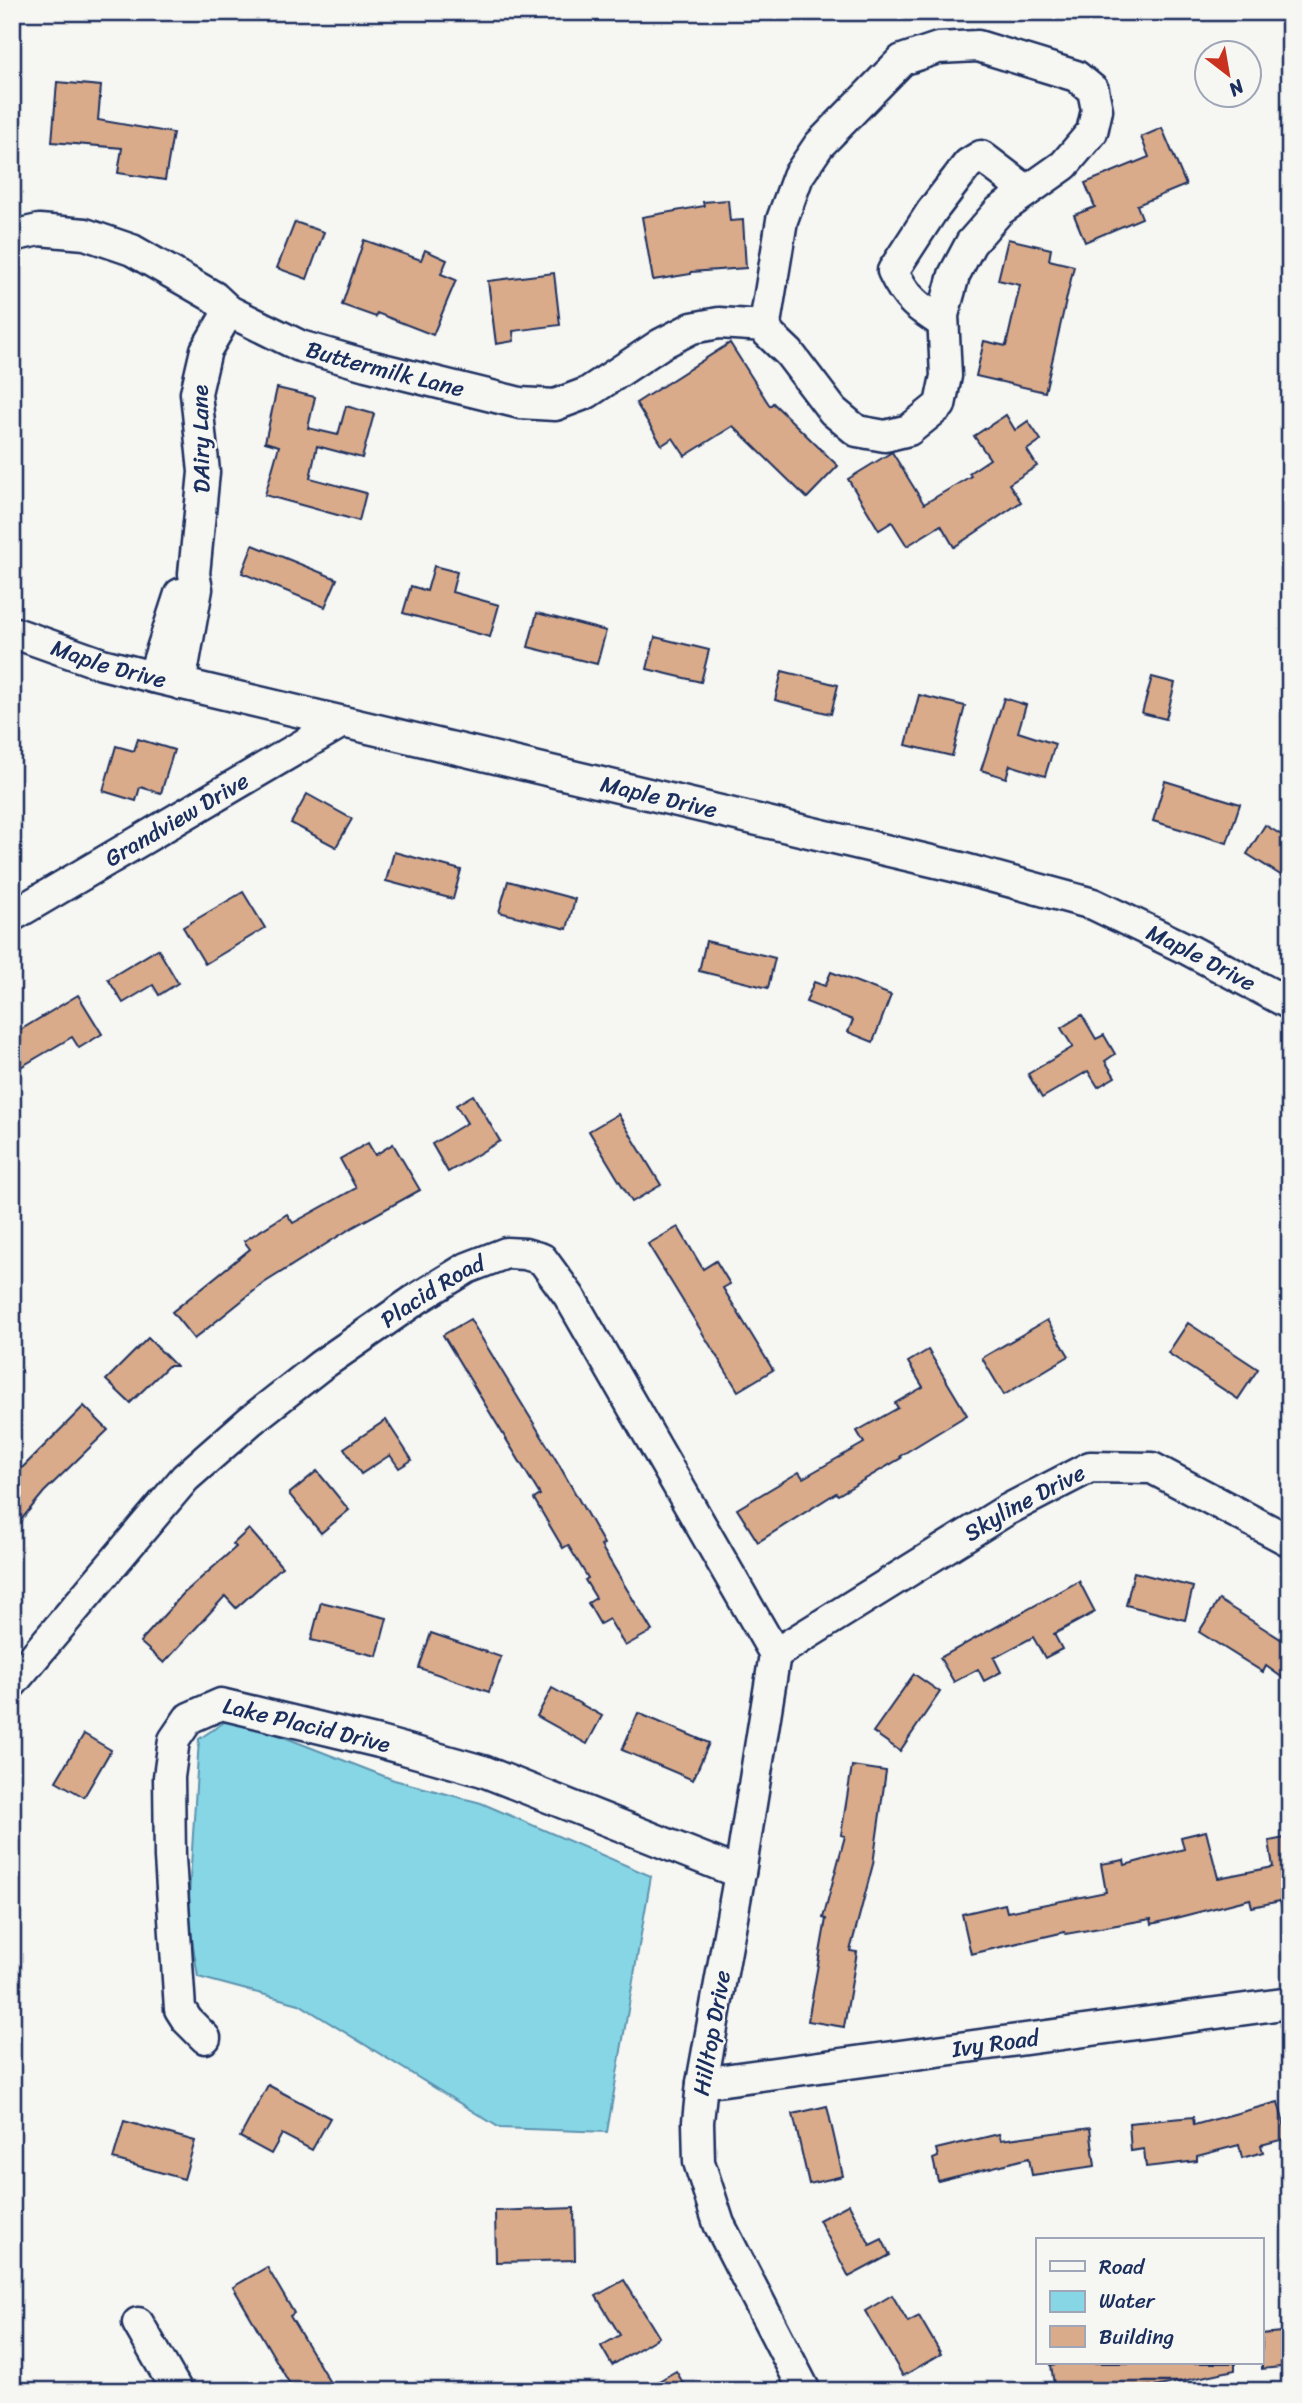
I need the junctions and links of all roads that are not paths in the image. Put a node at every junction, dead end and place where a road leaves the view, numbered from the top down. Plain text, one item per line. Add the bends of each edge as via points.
1 (1027, 191) junction
2 (12, 236) edge
3 (229, 311) junction
4 (943, 323) junction
5 (766, 326) junction
6 (12, 632) edge
7 (166, 680) junction
8 (342, 722) junction
9 (12, 916) edge
10 (1290, 1004) edge
11 (1290, 1541) edge
12 (775, 1654) junction
13 (12, 1683) edge
14 (740, 1874) junction
15 (1290, 2003) edge
16 (205, 2038) dead end
17 (702, 2083) junction
18 (138, 2323) dead end
19 (177, 2391) edge
20 (805, 2391) edge

1 - 4 street via 999,211 971,243 954,275
1 - 4 street via 981,156 968,164 902,254 893,271 901,289 913,304
1 - 5 street via 1064,165 1092,132 1097,110 1093,90 1076,76 978,46 938,48 902,60 819,145 798,176 782,220
2 - 3 street, Buttermilk Lane via 39,230 85,234 132,250
3 - 5 street, Buttermilk Lane via 300,346 352,362 520,403 555,405 587,393 692,328 719,323
3 - 7 street, DAiry Lane via 206,350 196,393 204,472 194,574 183,586 181,622
4 - 5 street via 946,376 940,405 909,430 885,436 857,431 833,411
6 - 7 street, Maple Drive via 102,664
7 - 8 street, Maple Drive
8 - 9 street, Grandview Drive
8 - 10 street, Maple Drive via 957,867 1093,904
11 - 12 street, Skyline Drive via 1152,1468 1090,1468 1005,1511
12 - 13 street, Placid Road via 569,1296 542,1259 506,1253 467,1268 418,1298 320,1366 241,1429 185,1478
12 - 14 street, Hilltop Drive
14 - 16 street, Lake Placid Drive via 483,1771 220,1704 189,1718 174,1740 169,1777 180,2009
14 - 17 street, Hilltop Drive
15 - 17 street, Ivy Road
17 - 20 street, Hilltop Drive via 699,2162 708,2192 719,2224
18 - 19 street

